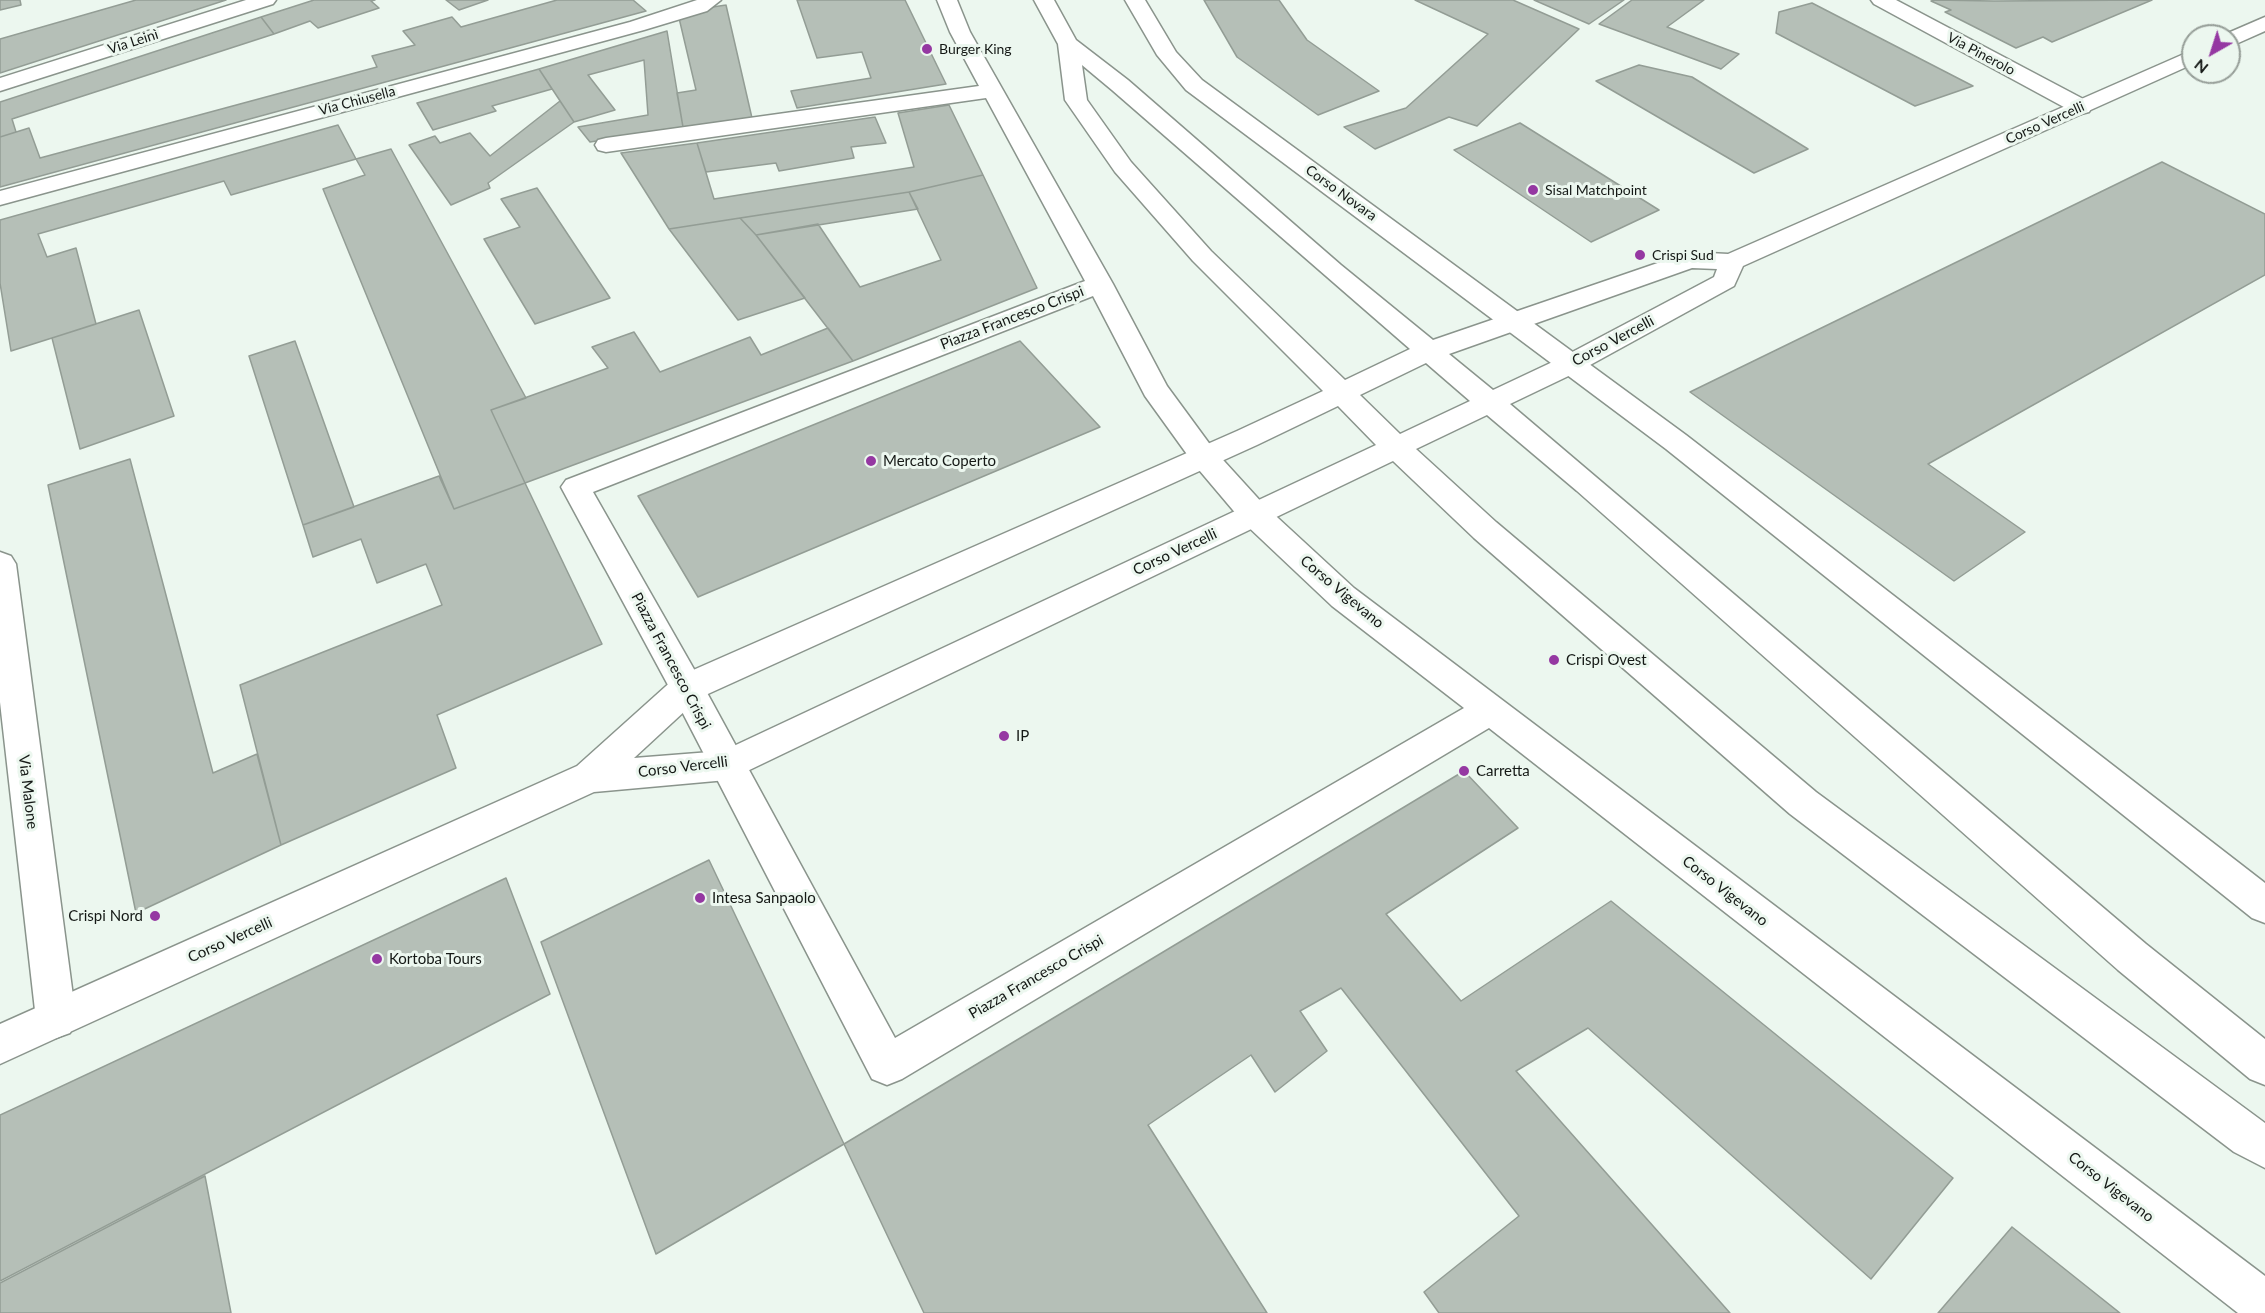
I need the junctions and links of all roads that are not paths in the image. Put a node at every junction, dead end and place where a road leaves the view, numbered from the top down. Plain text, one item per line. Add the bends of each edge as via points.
1 (266, 0) edge
2 (711, 0) edge
3 (947, 0) edge
4 (1044, 0) edge
5 (1135, 0) edge
6 (1881, 0) edge
7 (2265, 23) edge
8 (2241, 34) edge
9 (1068, 44) junction
10 (2181, 61) edge
11 (0, 85) edge
12 (992, 91) junction
13 (2081, 107) junction
14 (606, 145) dead end
15 (0, 198) edge
16 (1732, 262) junction
17 (1100, 284) junction
18 (1513, 321) junction
19 (1429, 351) junction
20 (1571, 364) junction
21 (1340, 392) junction
22 (1491, 403) junction
23 (1396, 447) junction
24 (1204, 456) junction
25 (1254, 514) junction
26 (0, 564) edge
27 (687, 688) junction
28 (1490, 710) junction
29 (727, 765) junction
30 (590, 777) junction
31 (2265, 906) edge
32 (56, 1019) junction
33 (0, 1044) edge
34 (2265, 1065) edge
35 (2265, 1147) edge
36 (2265, 1305) edge

1 - 11 street, Via Leinì
2 - 15 street, Via Chiusella via 637,26
3 - 12 street
4 - 9 street
5 - 18 street, Corso Novara via 1167,55 1194,85
6 - 13 street, Via Pinerolo
7 - 8 street
9 - 19 street
9 - 21 street via 1076,100 1124,167 1202,256
10 - 13 street, Corso Vercelli
12 - 14 street
12 - 17 street
13 - 16 street, Corso Vercelli
16 - 18 street, Corso Vercelli via 1690,260
16 - 20 street, Corso Vercelli via 1725,282
17 - 24 street via 1155,390
17 - 27 street, Piazza Francesco Crispi via 576,487
18 - 19 street, Corso Vercelli
18 - 20 street, Corso Novara
19 - 21 street, Corso Vercelli
19 - 22 street
20 - 22 street, Corso Vercelli
20 - 31 street
21 - 23 street
21 - 24 street, Corso Vercelli
22 - 23 street, Corso Vercelli
22 - 34 street via 2123,949
23 - 25 street, Corso Vercelli
23 - 35 street via 1485,530 1803,802
24 - 25 street, Corso Vigevano
24 - 27 street, Corso Vercelli
25 - 28 street, Corso Vigevano via 1343,597
25 - 29 street, Corso Vercelli
26 - 32 street, Via Malone
27 - 29 street, Piazza Francesco Crispi
27 - 30 street, Corso Vercelli
28 - 29 street, Piazza Francesco Crispi via 887,1065
28 - 36 street, Corso Vigevano
29 - 30 street, Corso Vercelli
30 - 32 street, Corso Vercelli
32 - 33 street, Corso Vercelli

